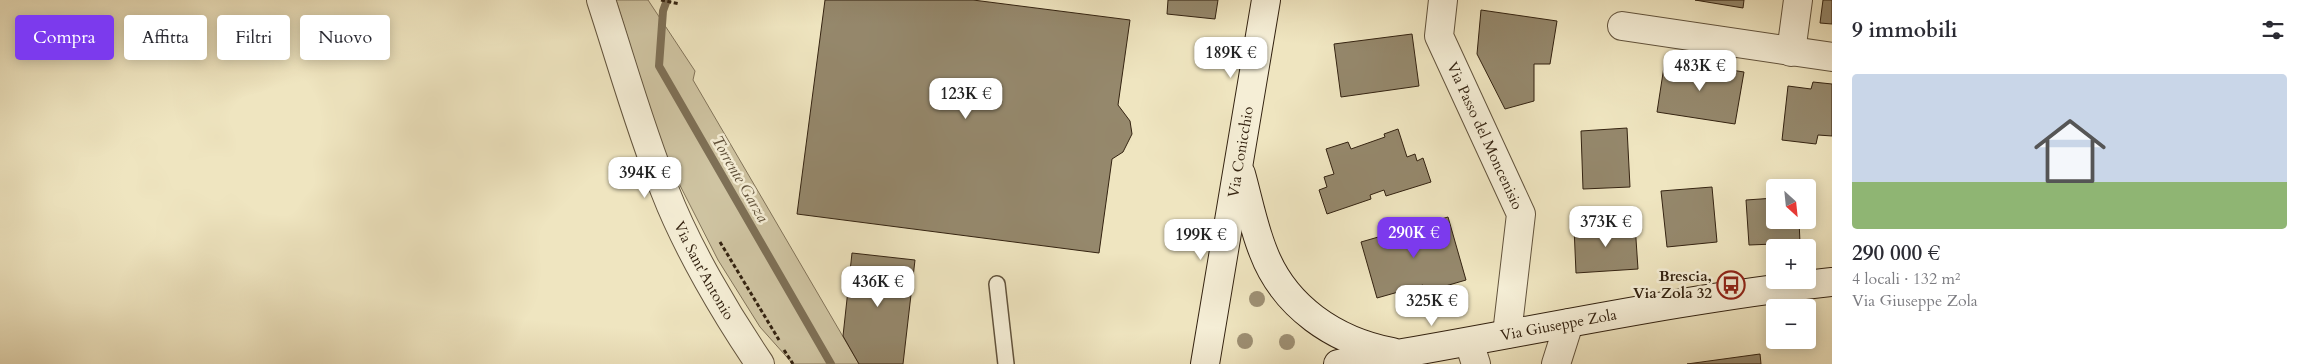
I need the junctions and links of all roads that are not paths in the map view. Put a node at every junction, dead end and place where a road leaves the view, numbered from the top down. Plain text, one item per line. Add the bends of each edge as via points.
1 (601, 0) edge
2 (1266, 0) edge
3 (1443, 0) edge
4 (1798, 0) edge
5 (1622, 26) dead end
6 (1791, 52) junction
7 (1832, 57) edge
8 (1239, 165) junction
9 (1832, 282) edge
10 (997, 284) dead end
11 (1569, 323) junction
12 (1508, 334) junction
13 (1473, 353) edge
14 (1403, 354) junction
15 (760, 364) edge
16 (1006, 364) edge
17 (1204, 364) edge
18 (1338, 364) edge
19 (1556, 364) edge

1 - 15 street, Via Sant'Antonio via 665,192 723,305
2 - 8 street, Via Conicchio
3 - 12 street, Via Passo del Moncenisio via 1439,36 1521,214
4 - 6 street
5 - 6 street
6 - 7 street
8 - 14 street, Via Giuseppe Zola via 1263,251 1276,278 1295,302 1344,338
8 - 17 street, Via Conicchio
9 - 11 street, Via Giuseppe Zola
10 - 16 lane
11 - 12 street, Via Giuseppe Zola
11 - 19 street
12 - 13 street, Via Giuseppe Zola
13 - 14 street, Via Giuseppe Zola
14 - 18 street, Via Giuseppe Zola

